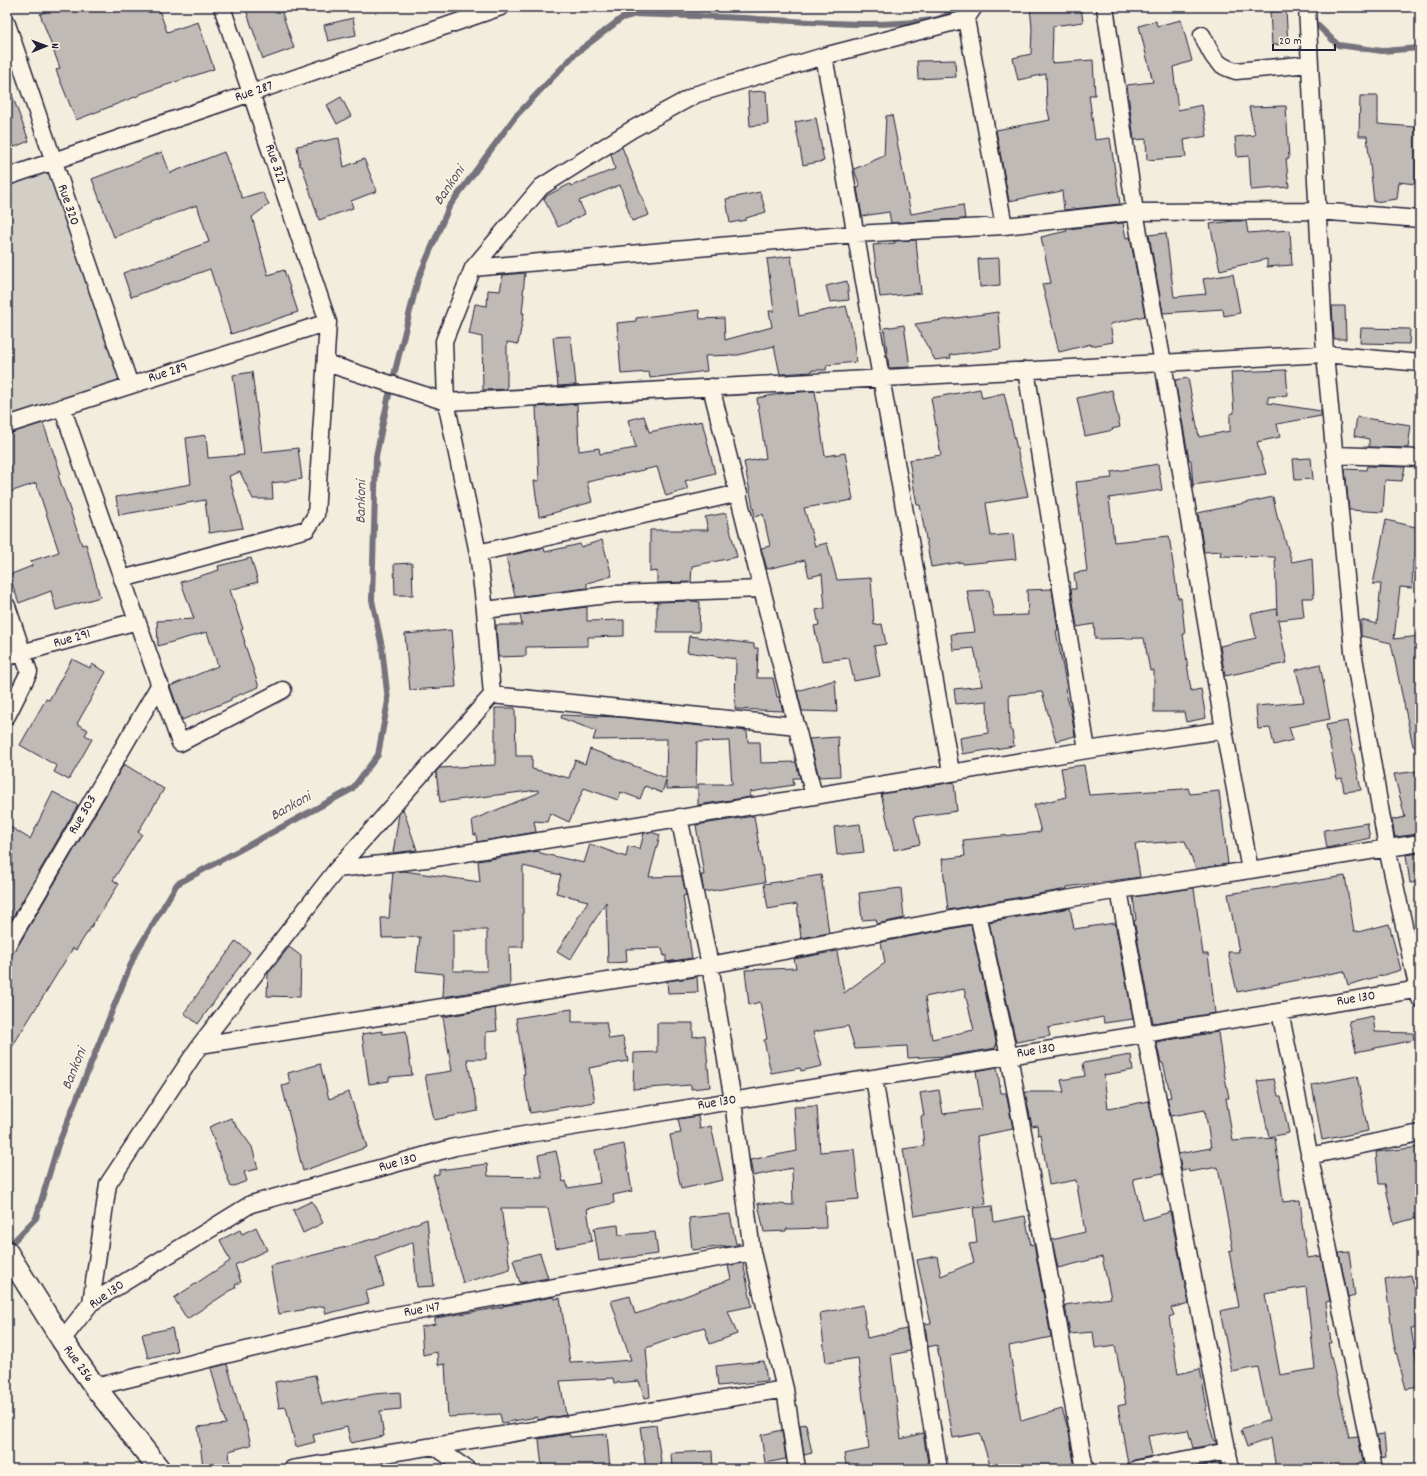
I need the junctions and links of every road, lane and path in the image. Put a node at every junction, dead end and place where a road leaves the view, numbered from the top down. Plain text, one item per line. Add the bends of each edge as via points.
1 (222, 7) edge
2 (501, 7) edge
3 (1105, 7) edge
4 (1307, 7) edge
5 (970, 13) edge
6 (7, 24) edge
7 (1202, 35) dead end
8 (824, 56) junction
9 (1310, 64) junction
10 (251, 93) junction
11 (54, 161) junction
12 (7, 177) edge
13 (1317, 211) junction
14 (1136, 212) junction
15 (1420, 220) edge
16 (1004, 226) junction
17 (855, 234) junction
18 (473, 268) junction
19 (328, 322) junction
20 (1325, 354) junction
21 (326, 362) junction
22 (1163, 363) junction
23 (1420, 363) edge
24 (1026, 370) junction
25 (880, 378) junction
26 (130, 385) junction
27 (712, 387) junction
28 (446, 402) junction
29 (62, 407) junction
30 (7, 425) edge
31 (1335, 455) junction
32 (1420, 458) edge
33 (738, 493) junction
34 (478, 553) junction
35 (122, 579) junction
36 (762, 589) junction
37 (7, 606) edge
38 (485, 610) junction
39 (137, 621) junction
40 (23, 654) junction
41 (7, 657) edge
42 (160, 684) junction
43 (283, 690) dead end
44 (492, 695) junction
45 (7, 716) edge
46 (797, 726) junction
47 (1224, 730) junction
48 (1087, 750) junction
49 (951, 772) junction
50 (814, 796) junction
51 (679, 817) junction
52 (1420, 843) edge
53 (1388, 848) junction
54 (337, 869) junction
55 (1250, 870) junction
56 (1119, 890) junction
57 (978, 914) junction
58 (7, 946) edge
59 (710, 965) junction
60 (1419, 992) edge
61 (1280, 1012) junction
62 (1145, 1034) junction
63 (200, 1045) junction
64 (1009, 1056) junction
65 (874, 1078) junction
66 (733, 1101) junction
67 (1420, 1133) edge
68 (1310, 1156) junction
69 (7, 1252) edge
70 (752, 1252) junction
71 (91, 1303) junction
72 (62, 1340) junction
73 (95, 1387) junction
74 (785, 1389) junction
75 (434, 1446) junction
76 (1228, 1451) junction
77 (159, 1469) edge
78 (292, 1469) edge
79 (466, 1469) edge
80 (798, 1469) edge
81 (939, 1469) edge
82 (1085, 1469) edge
83 (1136, 1469) edge
84 (1232, 1469) edge
85 (1374, 1469) edge

1 - 10 street, Rue 322
2 - 10 street, Rue 287
3 - 14 street
4 - 9 street
5 - 8 street
5 - 16 street
6 - 11 street, Rue 320
7 - 9 street via 1216,62 1224,68 1236,71
8 - 17 street
8 - 18 street via 696,94 632,130 541,187
9 - 13 street
10 - 11 street, Rue 287
10 - 19 street, Rue 322
11 - 12 street, Rue 287
11 - 26 street, Rue 320
13 - 14 street
13 - 15 street
13 - 20 street
14 - 16 street
14 - 22 street
16 - 17 street
17 - 18 street
17 - 25 street
18 - 28 street via 444,341
19 - 21 street
19 - 26 street, Rue 289
20 - 22 street
20 - 23 street
20 - 31 street
21 - 28 street
21 - 35 street via 316,515 307,529
22 - 24 street
22 - 47 street
24 - 25 street
24 - 48 street
25 - 27 street
25 - 49 street
26 - 29 street, Rue 289
27 - 28 street
27 - 33 street
28 - 34 street
29 - 30 street, Rue 289
29 - 35 street
31 - 32 street
31 - 53 street via 1353,651
33 - 34 street
33 - 36 street
34 - 38 street
35 - 39 street
36 - 38 street via 615,594
36 - 46 street
37 - 40 street
38 - 44 street
39 - 40 street, Rue 291
39 - 42 street
40 - 41 street, Rue 291
40 - 45 street via 30,672
42 - 43 street via 180,743
42 - 58 street, Rue 303
44 - 46 street
44 - 54 street
46 - 50 street
47 - 48 street
47 - 55 street
48 - 49 street
49 - 50 street
50 - 51 street
51 - 54 street via 435,858
51 - 59 street
52 - 53 street
53 - 55 street
53 - 60 street
54 - 63 street
55 - 56 street
56 - 57 street
56 - 62 street
57 - 59 street
57 - 64 street
59 - 63 street
59 - 66 street
60 - 61 street, Rue 130
61 - 62 street, Rue 130
61 - 68 street
62 - 64 street, Rue 130
62 - 76 street
63 - 71 street via 108,1184
64 - 65 street, Rue 130
64 - 82 street
65 - 66 street, Rue 130
65 - 81 street
66 - 70 street
66 - 71 street, Rue 130 via 455,1147 251,1204
67 - 68 street
68 - 85 street
69 - 72 street, Rue 256
70 - 73 street, Rue 147 via 368,1320
70 - 74 street
71 - 72 street, Rue 130
72 - 73 street, Rue 256
73 - 77 street, Rue 256
74 - 75 street
74 - 80 street
75 - 78 street
75 - 79 street
76 - 83 street
76 - 84 street

